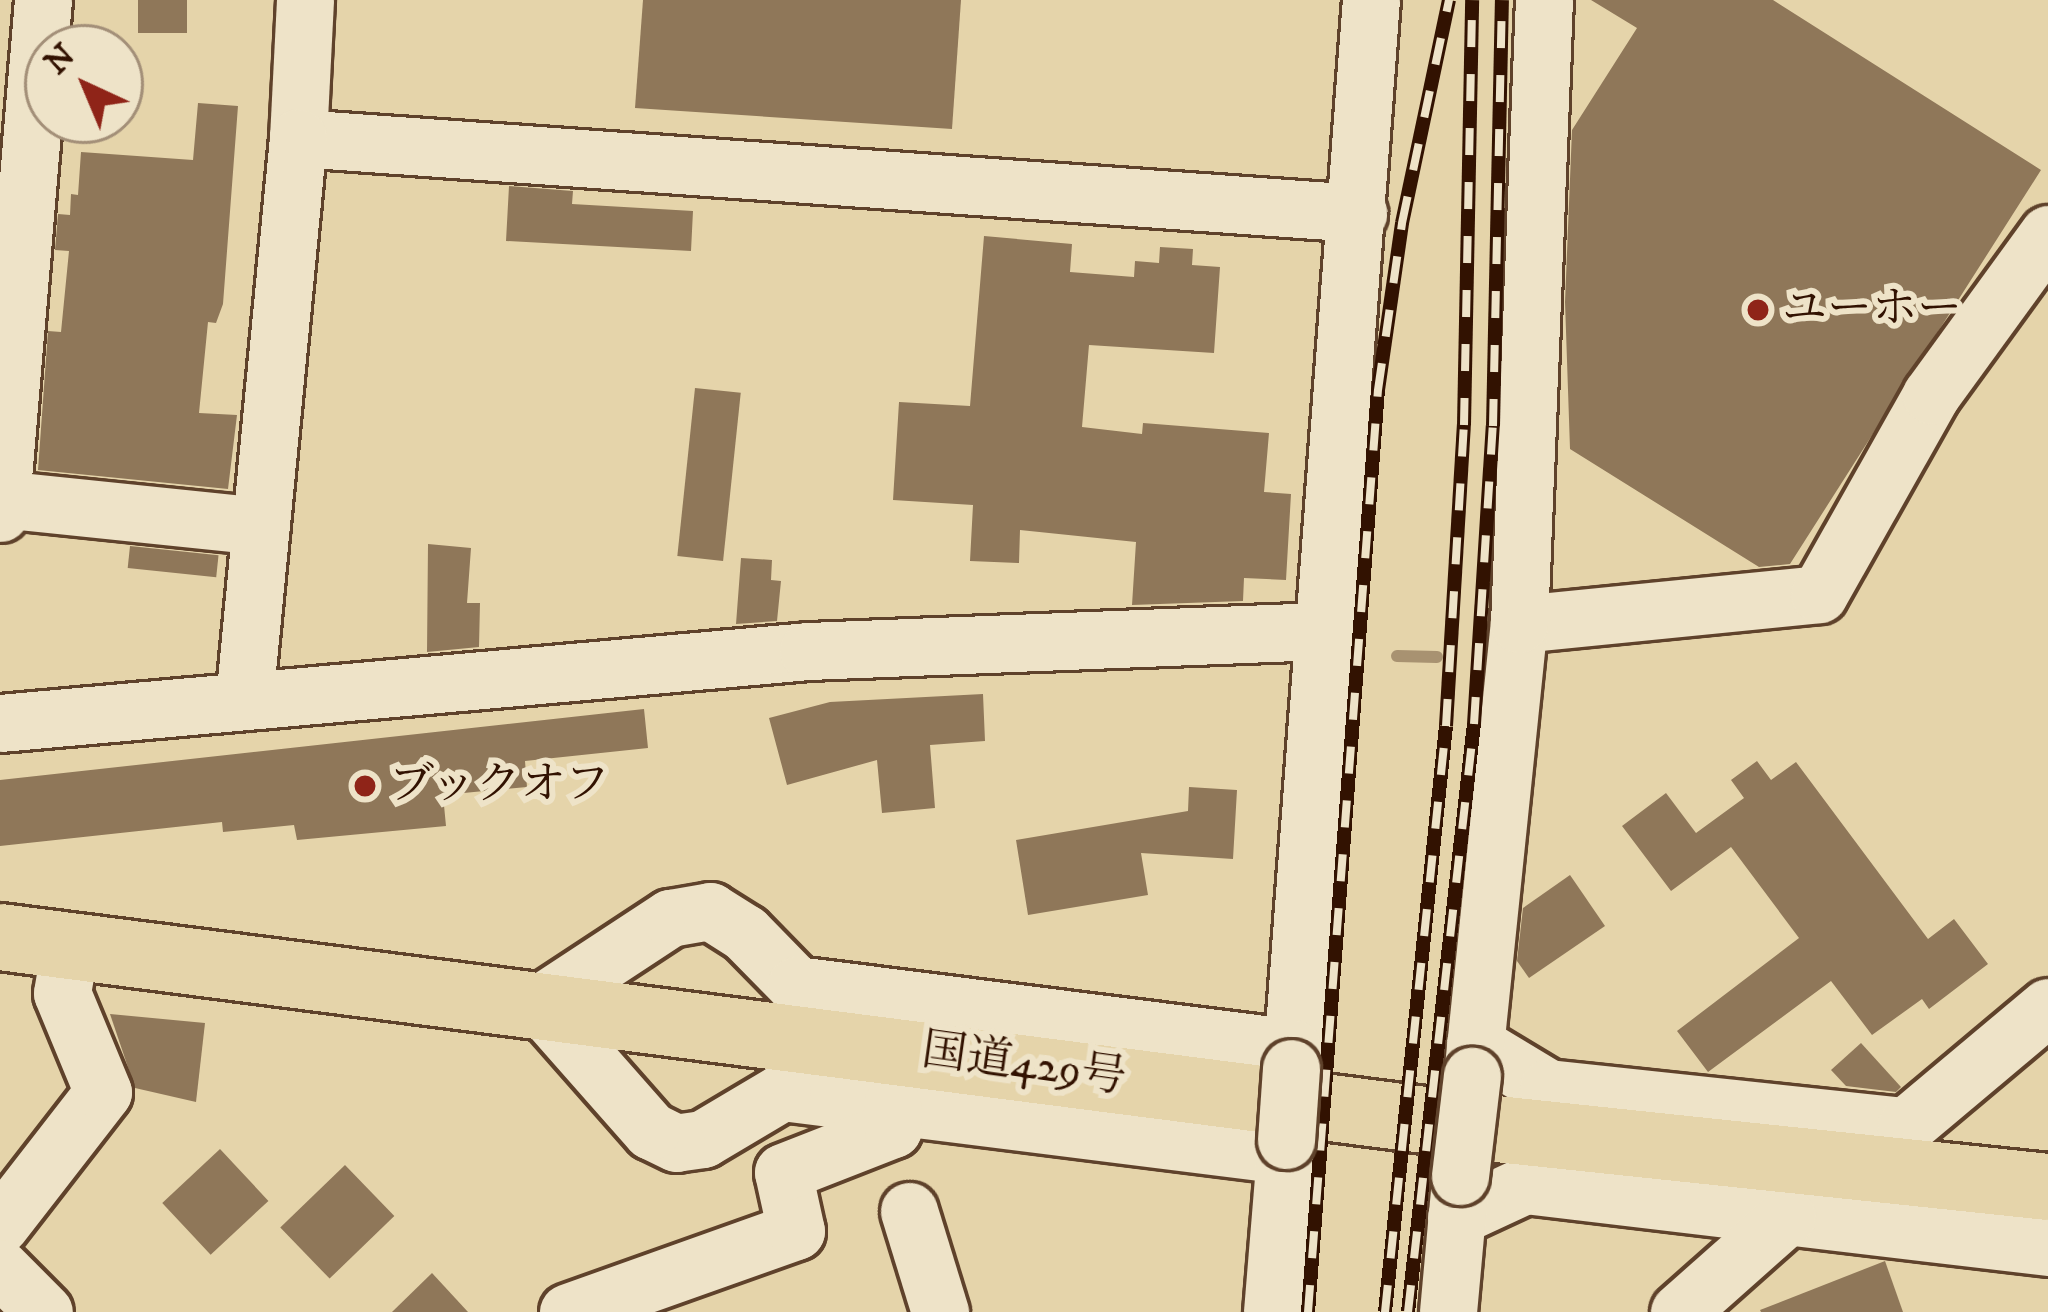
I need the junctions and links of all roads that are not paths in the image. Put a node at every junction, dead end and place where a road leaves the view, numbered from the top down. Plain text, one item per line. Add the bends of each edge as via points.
1 (44, 0) edge
2 (304, 0) edge
3 (1371, 0) edge
4 (1544, 0) edge
5 (298, 138) junction
6 (1358, 213) junction
7 (2048, 234) edge
8 (12, 259) edge
9 (0, 499) edge
10 (0, 513) edge
11 (261, 526) junction
12 (1519, 624) junction
13 (1322, 631) junction
14 (244, 701) junction
15 (0, 723) edge
16 (670, 918) junction
17 (0, 937) edge
18 (70, 946) junction
19 (539, 1004) junction
20 (2048, 1007) edge
21 (665, 1017) junction
22 (1292, 1058) junction
23 (1474, 1060) junction
24 (892, 1104) junction
25 (651, 1131) junction
26 (1285, 1148) junction
27 (2048, 1186) edge
28 (1458, 1196) junction
29 (909, 1211) dead end
30 (1787, 1216) junction
31 (0, 1225) edge
32 (2048, 1247) edge
33 (0, 1268) edge
34 (44, 1312) edge
35 (568, 1312) edge
36 (940, 1312) edge
37 (1272, 1312) edge
38 (1448, 1312) edge
39 (1678, 1312) edge

1 - 8 street
2 - 5 street
3 - 6 street
4 - 12 street
5 - 6 street
5 - 11 street
6 - 13 street
7 - 12 street via 1931,395 1819,594
8 - 9 street
9 - 10 street
9 - 11 street
11 - 14 street
12 - 23 street
13 - 14 street via 808,651
13 - 22 street
14 - 15 street
16 - 19 street
16 - 21 street via 646,965
16 - 22 street via 710,911 745,932 796,985
17 - 18 highway, 国道429号
18 - 19 highway, 国道429号
18 - 31 street via 62,993 103,1092
19 - 21 highway, 国道429号
19 - 25 street
20 - 23 street via 1906,1126 1549,1088
21 - 25 street via 633,1062
21 - 27 highway, 国道429号 via 1486,1128
22 - 26 street, bridge
23 - 28 street, bridge
24 - 25 street via 782,1092 703,1139 676,1143
24 - 26 street
24 - 35 street via 893,1129 783,1172 796,1231
26 - 37 street
28 - 30 street via 1525,1185
28 - 38 street
29 - 36 street
30 - 32 street
30 - 39 street
33 - 34 street

